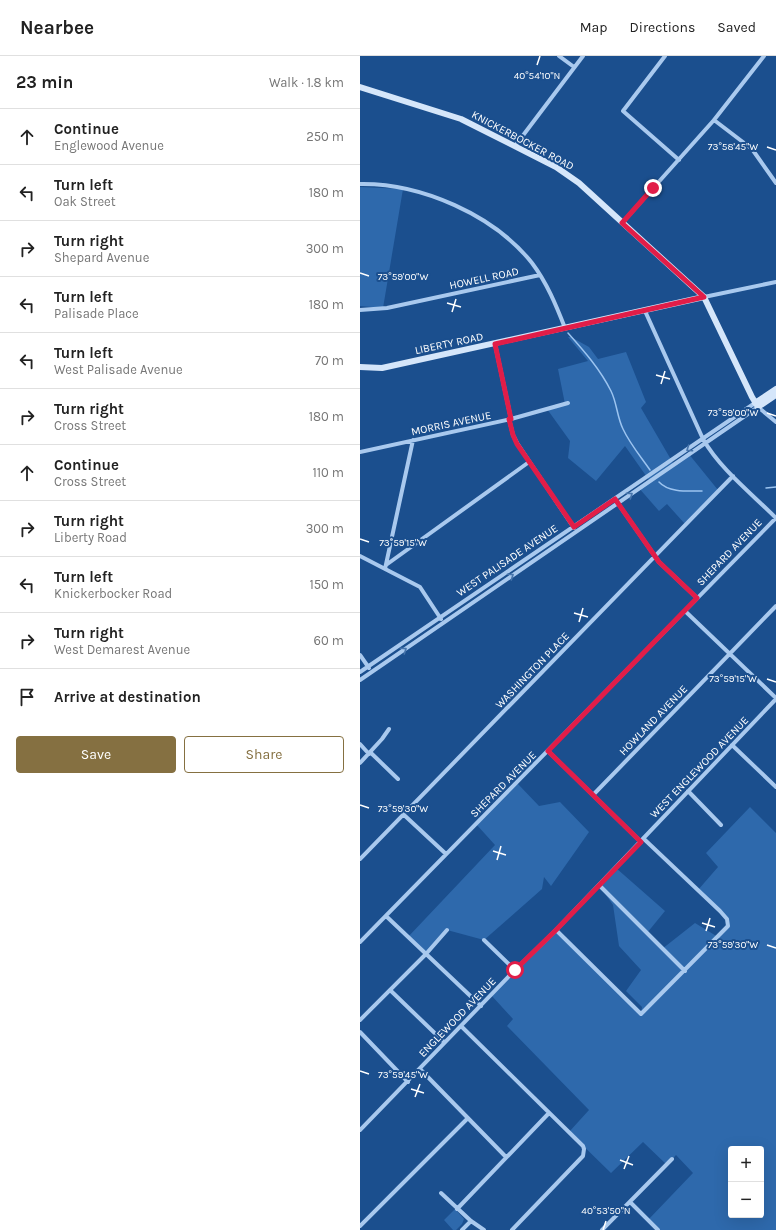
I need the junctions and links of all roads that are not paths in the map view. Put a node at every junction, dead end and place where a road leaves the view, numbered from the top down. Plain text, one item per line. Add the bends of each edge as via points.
1 (559, 56) edge
2 (583, 56) edge
3 (665, 56) edge
4 (764, 56) edge
5 (574, 67) junction
6 (360, 87) edge
7 (714, 120) junction
8 (515, 146) junction
9 (679, 160) junction
10 (776, 183) edge
11 (360, 184) edge
12 (622, 223) junction
13 (540, 275) junction
14 (776, 282) edge
15 (704, 297) junction
16 (360, 310) edge
17 (644, 311) junction
18 (565, 328) junction
19 (495, 344) junction
20 (360, 367) edge
21 (776, 389) edge
22 (776, 395) edge
23 (568, 403) dead end
24 (757, 405) junction
25 (510, 419) junction
26 (776, 422) edge
27 (703, 439) junction
28 (413, 440) junction
29 (706, 443) junction
30 (360, 452) edge
31 (529, 462) junction
32 (733, 476) junction
33 (615, 499) junction
34 (618, 503) junction
35 (776, 518) edge
36 (574, 527) junction
37 (577, 531) junction
38 (360, 556) edge
39 (655, 556) junction
40 (386, 567) junction
41 (697, 598) junction
42 (776, 606) edge
43 (685, 610) junction
44 (440, 618) junction
45 (443, 623) junction
46 (730, 653) junction
47 (360, 655) edge
48 (368, 667) junction
49 (360, 672) edge
50 (372, 672) junction
51 (360, 680) edge
52 (776, 698) edge
53 (389, 729) dead end
54 (360, 744) edge
55 (732, 745) junction
56 (548, 751) junction
57 (369, 753) junction
58 (360, 763) edge
59 (398, 779) dead end
60 (776, 787) edge
61 (688, 791) junction
62 (593, 795) junction
63 (403, 814) junction
64 (721, 825) dead end
65 (642, 840) junction
66 (635, 848) joint
67 (446, 854) junction
68 (360, 859) edge
69 (599, 885) junction
70 (386, 916) junction
71 (447, 930) dead end
72 (556, 930) junction
73 (484, 940) dead end
74 (360, 942) edge
75 (426, 954) junction
76 (515, 970) junction
77 (684, 971) junction
78 (390, 990) junction
79 (481, 1006) junction
80 (360, 1020) edge
81 (461, 1026) junction
82 (360, 1032) edge
83 (444, 1042) junction
84 (420, 1069) junction
85 (408, 1082) junction
86 (549, 1113) junction
87 (468, 1118) junction
88 (360, 1130) edge
89 (506, 1157) junction
90 (672, 1159) dead end
91 (441, 1193) dead end
92 (630, 1202) junction
93 (457, 1209) junction
94 (471, 1221) junction
95 (360, 1226) edge
96 (462, 1230) edge
97 (484, 1230) edge
98 (512, 1230) edge
99 (602, 1230) edge
100 (658, 1230) edge

1 - 5 street
2 - 5 street
3 - 9 street via 623,111
4 - 7 street
5 - 8 street
6 - 8 main road, KNICKERBOCKER ROAD via 461,119
7 - 9 street
7 - 10 street via 752,149
8 - 12 main road, KNICKERBOCKER ROAD via 568,174
9 - 12 street
11 - 13 street via 383,185 416,192 464,210 507,238 527,257
12 - 15 main road, KNICKERBOCKER ROAD
13 - 16 street, HOWELL ROAD via 387,308
13 - 18 street
14 - 15 street, LIBERTY ROAD
15 - 17 main road, LIBERTY ROAD
15 - 24 main road, KNICKERBOCKER ROAD
17 - 18 main road, LIBERTY ROAD
17 - 27 street
18 - 19 main road, LIBERTY ROAD
19 - 20 main road, LIBERTY ROAD via 382,368
19 - 25 street
21 - 24 main road, WEST PALISADE AVENUE
22 - 24 main road, WEST PALISADE AVENUE
23 - 25 street, MORRIS AVENUE
24 - 26 street
24 - 27 street, WEST PALISADE AVENUE
24 - 29 street, WEST PALISADE AVENUE
25 - 28 street, MORRIS AVENUE
25 - 31 street via 513,435
27 - 29 street
27 -> 33 street, WEST PALISADE AVENUE
28 - 30 street, MORRIS AVENUE
28 - 40 street
29 - 32 street
34 -> 29 street, WEST PALISADE AVENUE
31 - 36 street
31 - 40 street
32 - 35 street
32 - 39 street, WASHINGTON PLACE
33 - 34 street
33 - 36 street, WEST PALISADE AVENUE
34 - 37 street, WEST PALISADE AVENUE
34 - 39 street
35 - 41 street, SHEPARD AVENUE
36 - 37 street
36 - 44 street, WEST PALISADE AVENUE
45 -> 37 street, WEST PALISADE AVENUE
38 - 40 street
39 - 41 street
39 - 63 street, WASHINGTON PLACE
40 - 44 street via 420,587
41 - 43 street, SHEPARD AVENUE
42 - 46 street, HOWLAND AVENUE
43 - 46 street
43 - 56 street, SHEPARD AVENUE
44 - 45 street
44 - 48 street, WEST PALISADE AVENUE
50 -> 45 street, WEST PALISADE AVENUE
46 - 52 street
46 - 62 street, HOWLAND AVENUE
47 - 48 street
48 - 49 street, WEST PALISADE AVENUE
48 - 50 street
50 - 51 street, WEST PALISADE AVENUE
52 - 55 street, WEST ENGLEWOOD AVENUE
53 - 57 street
54 - 57 street
55 - 60 street
55 - 61 street, WEST ENGLEWOOD AVENUE
56 - 62 street
56 - 67 street, SHEPARD AVENUE
57 - 58 street
57 - 59 street
61 - 64 street
61 - 65 street, WEST ENGLEWOOD AVENUE
62 - 65 street
63 - 67 street
63 - 68 street, WASHINGTON PLACE
65 - 66 street, WEST ENGLEWOOD AVENUE
65 - 77 street via 727,919 728,926
66 - 69 street, ENGLEWOOD AVENUE
67 - 70 street, SHEPARD AVENUE
69 - 72 street, ENGLEWOOD AVENUE
69 - 77 street
70 - 74 street, SHEPARD AVENUE
70 - 75 street
71 - 75 street
72 - 76 street, ENGLEWOOD AVENUE
72 - 77 street via 641,1014
73 - 76 street
75 - 78 street
75 - 79 street
76 - 79 street, ENGLEWOOD AVENUE
78 - 80 street
78 - 83 street
79 - 81 street, ENGLEWOOD AVENUE
81 - 83 street, ENGLEWOOD AVENUE
81 - 86 street
82 - 85 street
83 - 84 street, ENGLEWOOD AVENUE
84 - 85 street, ENGLEWOOD AVENUE
84 - 87 street
85 - 88 street, ENGLEWOOD AVENUE
86 - 89 street
86 - 98 street via 583,1146 584,1153
87 - 89 street
87 - 95 street
89 - 93 street
90 - 92 street
91 - 93 street
92 - 99 street
92 - 100 street
93 - 94 street
94 - 96 street
94 - 97 street

